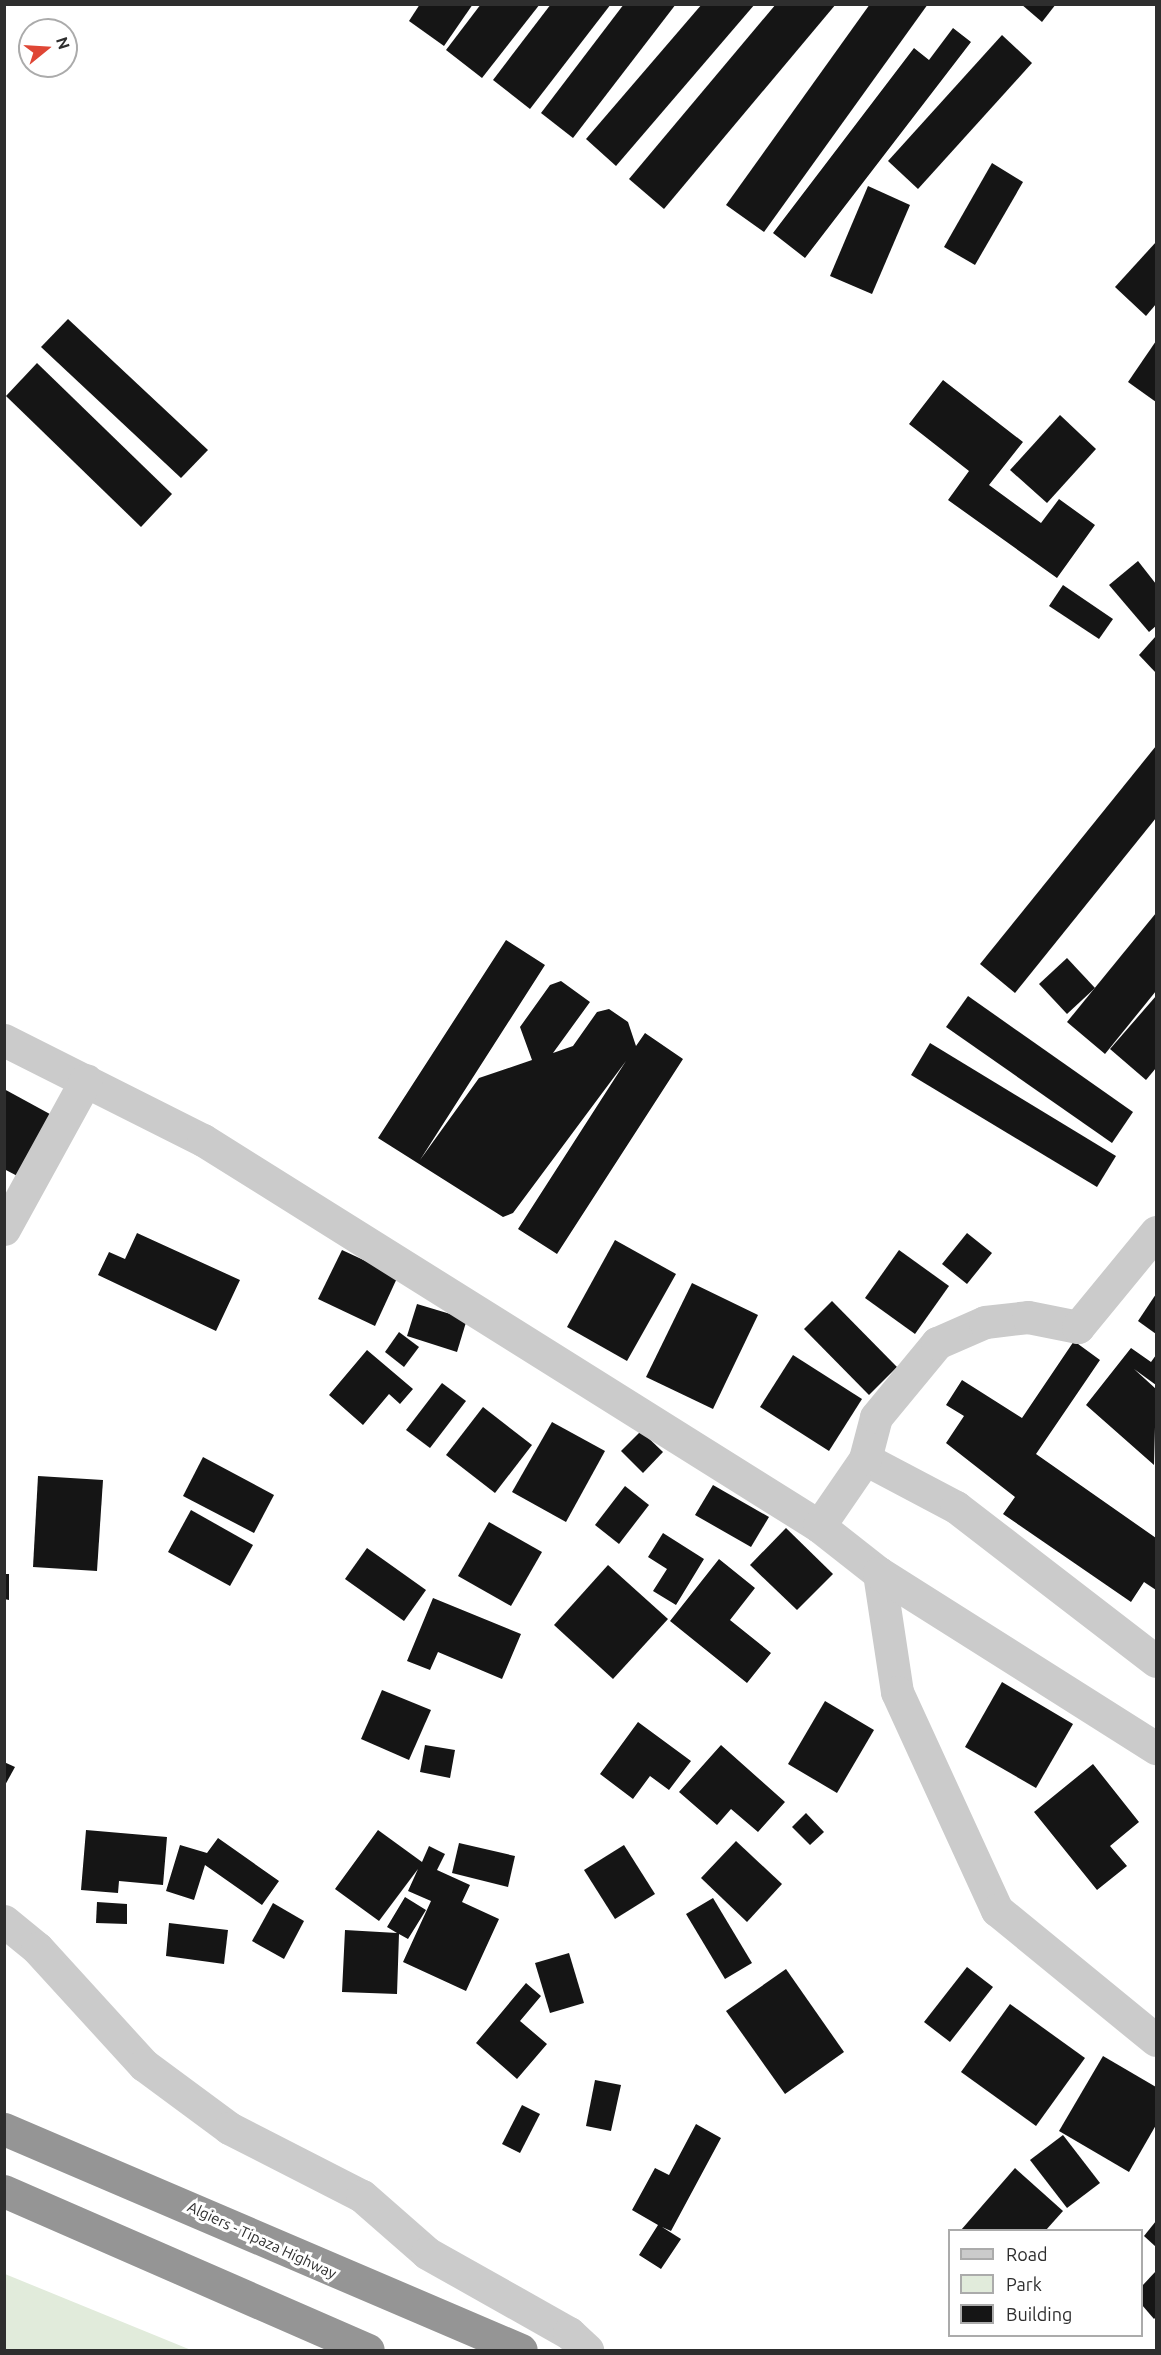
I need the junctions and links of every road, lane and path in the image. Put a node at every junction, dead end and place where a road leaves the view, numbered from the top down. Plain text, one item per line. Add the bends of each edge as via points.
1 (4, 1040) edge
2 (86, 1080) junction
3 (4, 1229) edge
4 (1156, 1232) edge
5 (865, 1459) junction
6 (819, 1526) junction
7 (879, 1573) junction
8 (1156, 1661) edge
9 (1156, 1748) edge
10 (4, 1921) edge
11 (1156, 2040) edge
12 (4, 2129) edge
13 (4, 2191) edge
14 (368, 2350) edge
15 (521, 2350) edge
16 (587, 2350) edge

1 - 2 street
2 - 3 street
2 - 6 street via 203,1140
4 - 5 street via 1078,1327 1028,1317 985,1322 938,1343 876,1417
5 - 6 street
5 - 8 street via 956,1508
6 - 7 street
7 - 9 street
7 - 11 street via 897,1692 997,1910
10 - 16 street via 37,1947 144,2065 229,2128 362,2196 427,2253 569,2333
12 - 15 highway, Algiers - Tipaza Highway
13 - 14 highway

